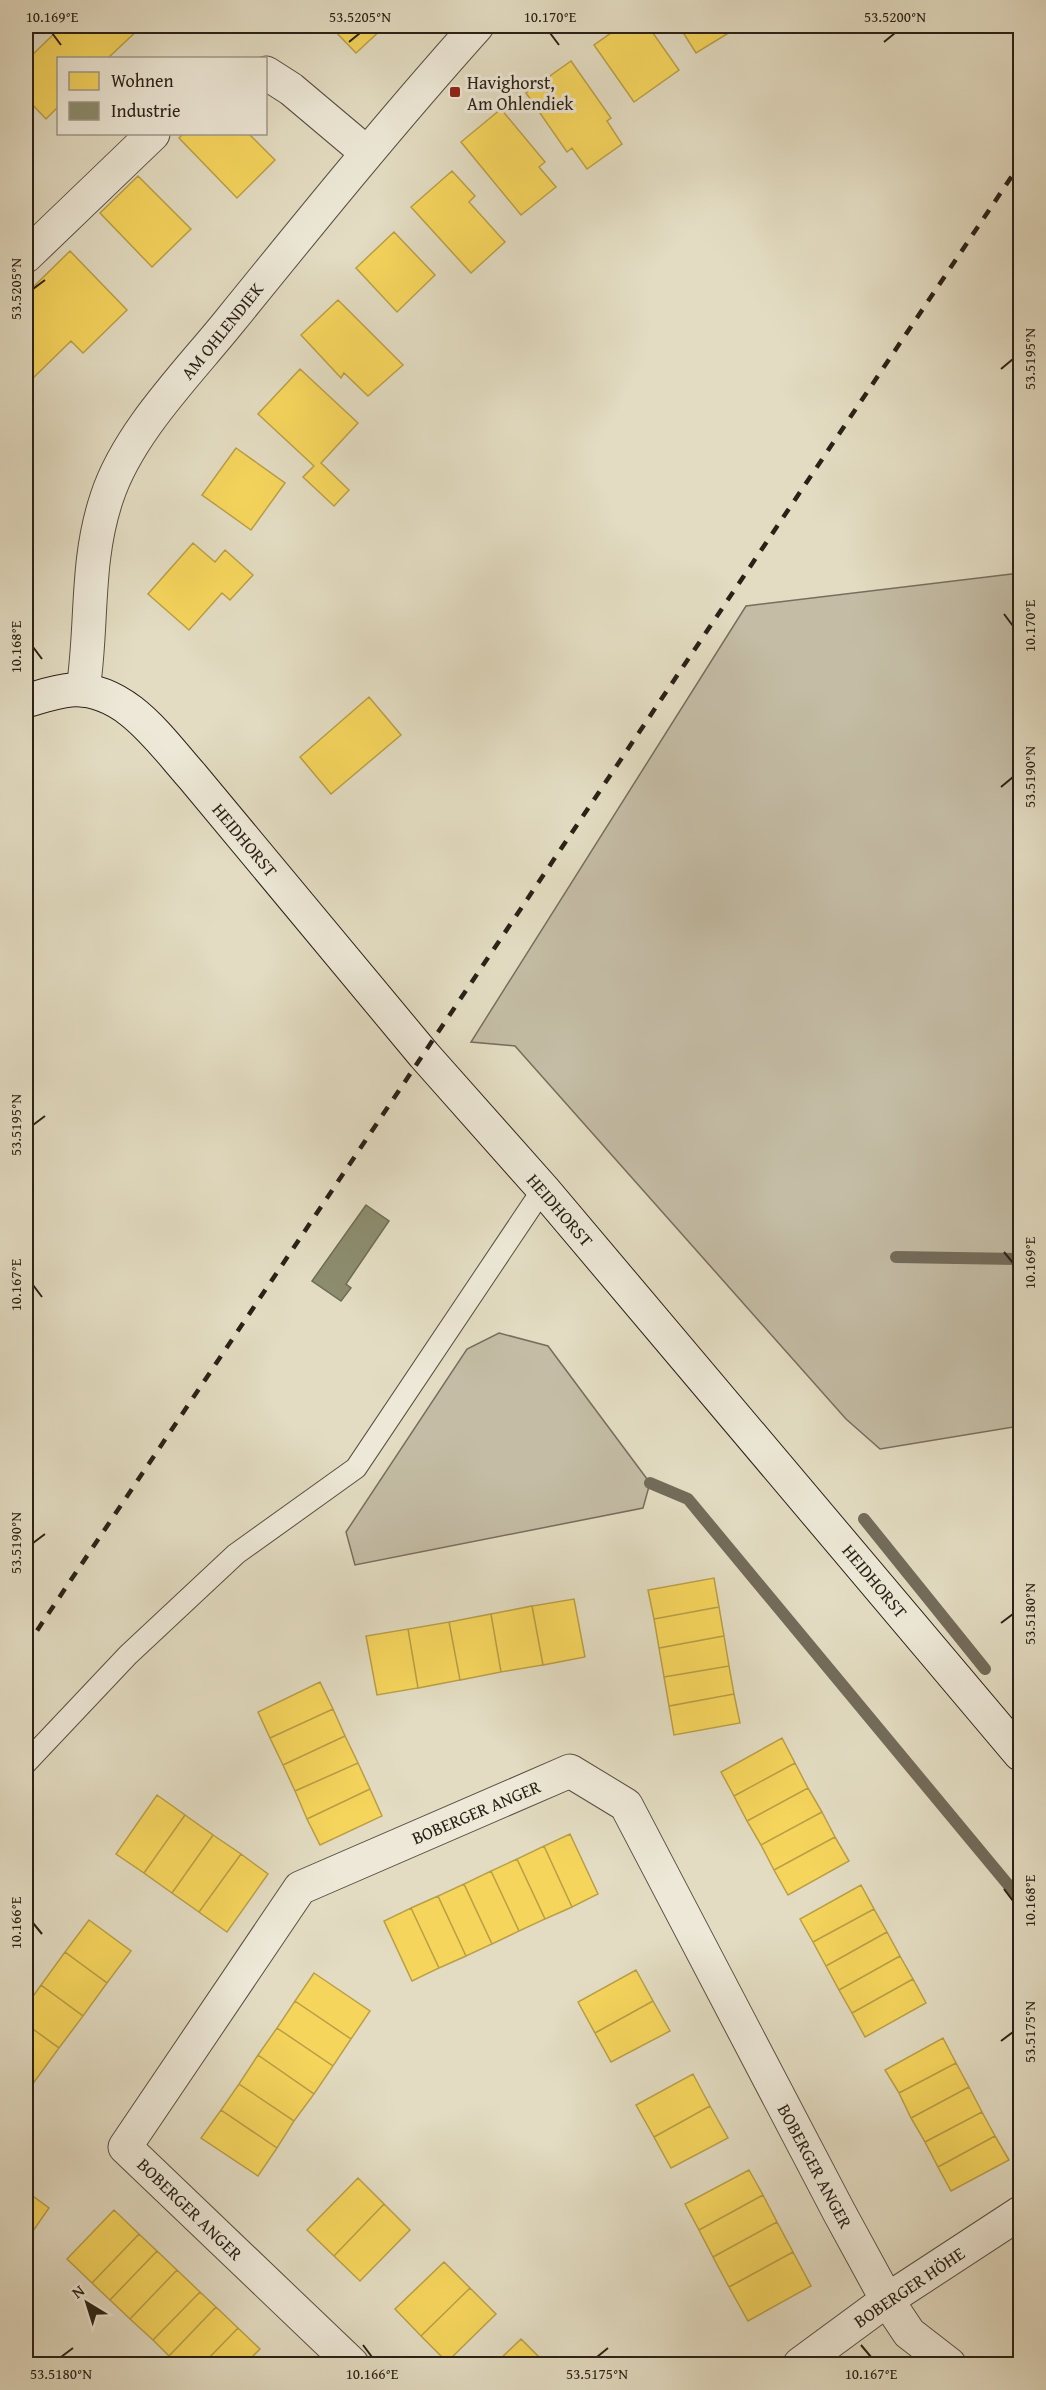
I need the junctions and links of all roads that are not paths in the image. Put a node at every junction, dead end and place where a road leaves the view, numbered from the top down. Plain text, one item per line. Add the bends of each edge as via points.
1 (477, 26) edge
2 (267, 74) edge
3 (152, 135) edge
4 (366, 153) junction
5 (26, 256) edge
6 (82, 690) junction
7 (26, 701) edge
8 (543, 1189) junction
9 (1020, 1754) edge
10 (26, 1763) edge
11 (1020, 2213) edge
12 (887, 2300) junction
13 (352, 2364) edge
14 (800, 2364) edge
15 (948, 2364) edge

1 - 4 street, AM OHLENDIEK
2 - 4 street via 291,89
3 - 5 street
4 - 6 street, AM OHLENDIEK via 150,420 119,469 104,504 92,554
6 - 7 street
6 - 8 street, HEIDHORST via 111,698 160,740 437,1071
8 - 9 street, HEIDHORST
8 - 10 lane via 356,1468 236,1554 128,1655
11 - 12 street, BOBERGER HÖHE
12 - 13 street, BOBERGER ANGER via 626,1805 570,1771 300,1888 125,2147
12 - 14 street, BOBERGER HÖHE
12 - 15 street, BOBERGER ANGER via 909,2334

